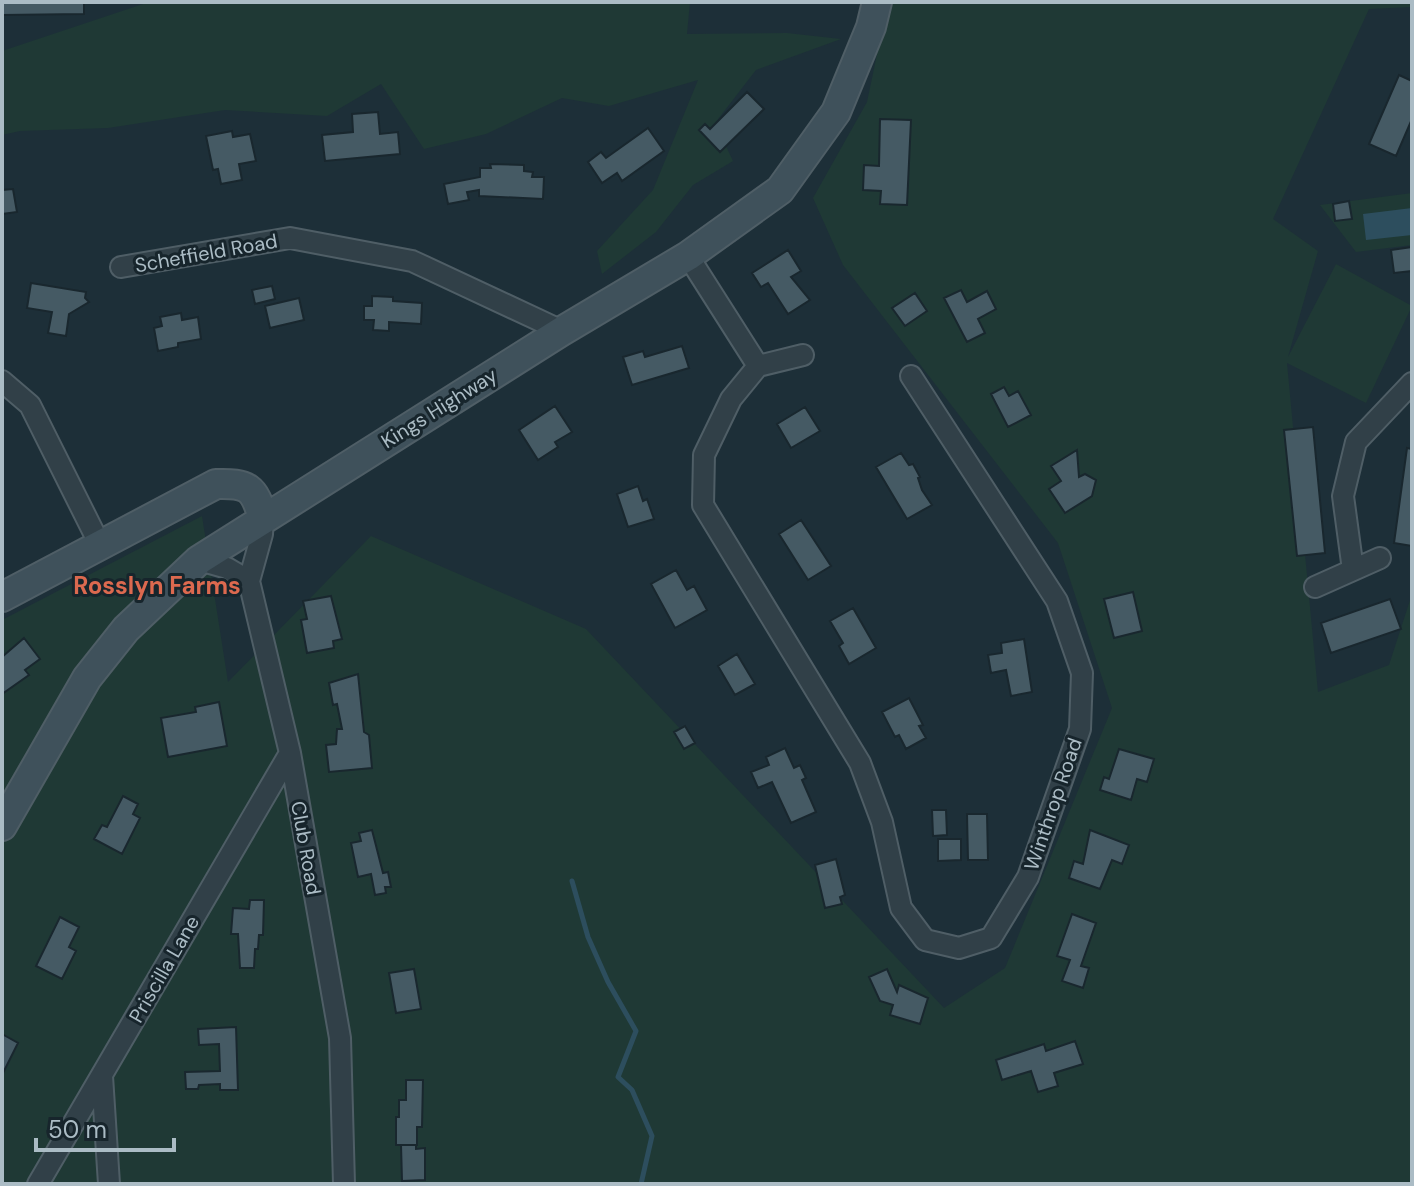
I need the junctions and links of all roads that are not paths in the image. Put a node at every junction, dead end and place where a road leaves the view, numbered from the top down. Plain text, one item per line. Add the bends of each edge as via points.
1 (877, 2) edge
2 (688, 256) junction
3 (121, 267) dead end
4 (562, 331) junction
5 (803, 355) dead end
6 (758, 366) junction
7 (911, 376) dead end
8 (2, 381) edge
9 (1412, 383) edge
10 (263, 518) junction
11 (100, 545) junction
12 (1380, 558) dead end
13 (199, 560) junction
14 (1353, 570) junction
15 (249, 581) junction
16 (1315, 587) dead end
17 (2, 597) edge
18 (290, 753) junction
19 (2, 826) edge
20 (102, 1076) junction
21 (38, 1184) edge
22 (109, 1184) edge
23 (344, 1184) edge

1 - 2 street, Kings Highway via 836,112 780,190
2 - 4 street, Kings Highway
2 - 6 street
3 - 4 street, Scheffield Road via 290,238 412,261
4 - 10 street, Kings Highway
5 - 6 street
6 - 7 street, Winthrop Road via 731,399 704,455 703,505 860,763 882,822 901,908 925,940 959,948 991,938 1028,877 1080,729 1082,673 1057,601
8 - 11 street via 30,405
9 - 14 street via 1356,442 1343,496
10 - 11 street via 249,488 216,484
10 - 13 street, Kings Highway
10 - 15 street, Club Road
11 - 17 street
12 - 14 street
13 - 15 street
13 - 19 street, Kings Highway via 126,629 87,678
14 - 16 street
15 - 18 street, Club Road
18 - 20 street, Priscilla Lane
18 - 23 street, Club Road via 340,1038
20 - 21 street, Priscilla Lane
20 - 22 street

